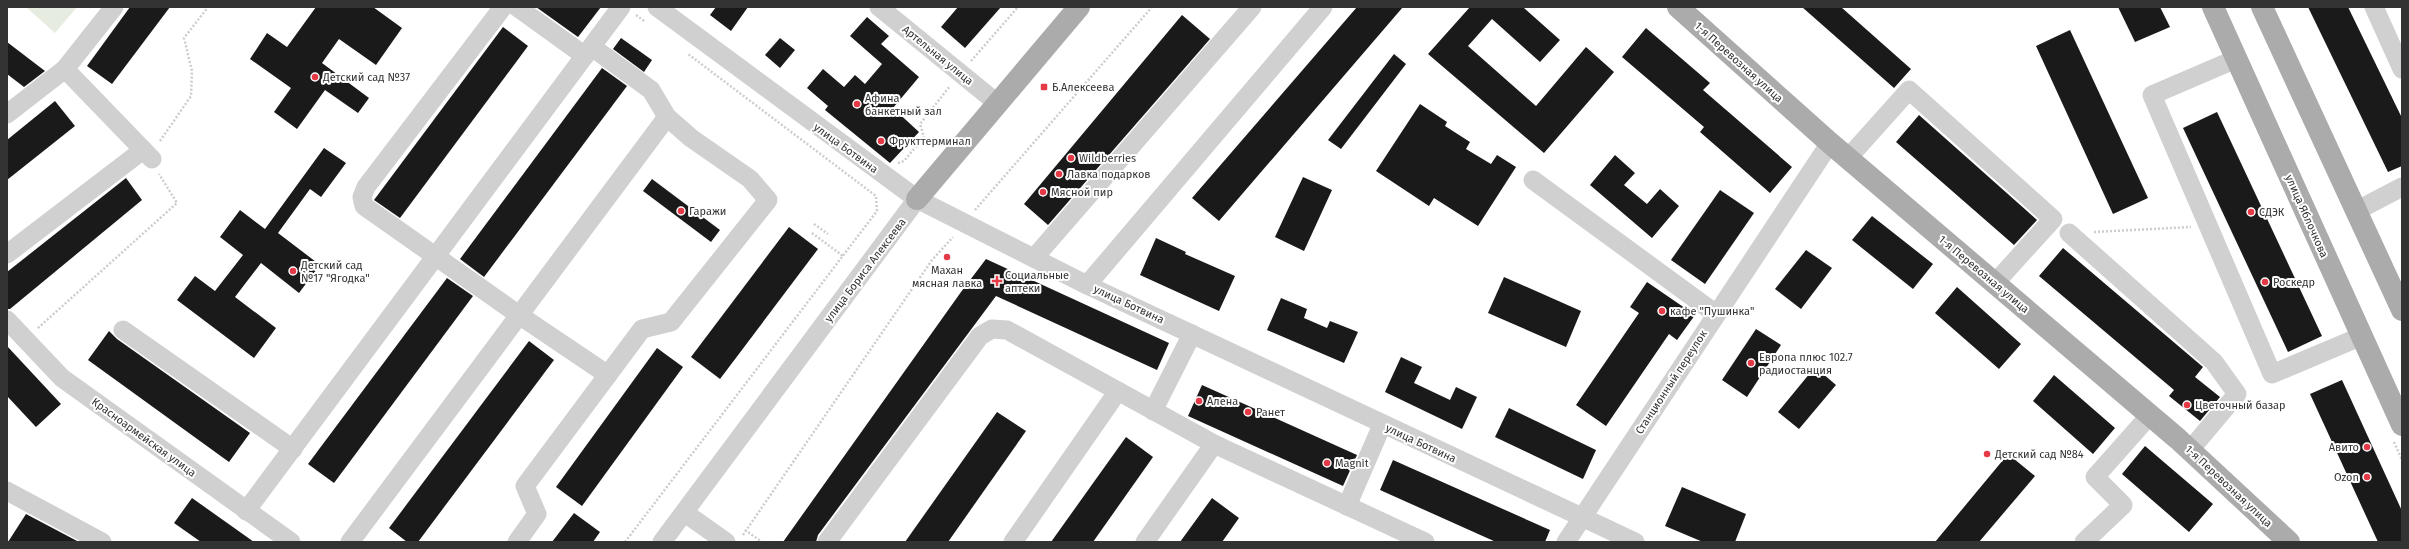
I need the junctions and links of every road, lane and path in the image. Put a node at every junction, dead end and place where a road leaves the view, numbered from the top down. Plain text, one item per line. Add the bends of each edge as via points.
1 (114, 7) edge
2 (208, 7) edge
3 (503, 7) edge
4 (517, 7) edge
5 (657, 7) edge
6 (879, 7) edge
7 (1078, 7) edge
8 (1152, 7) edge
9 (1252, 7) edge
10 (1323, 7) edge
11 (1678, 7) edge
12 (2213, 7) edge
13 (2262, 7) edge
14 (2374, 7) edge
15 (626, 9) edge
16 (651, 26) dead end
17 (682, 50) dead end
18 (588, 52) junction
19 (2236, 59) junction
20 (65, 69) junction
21 (2402, 69) edge
22 (997, 102) junction
23 (7, 114) edge
24 (667, 117) junction
25 (1830, 143) junction
26 (147, 155) junction
27 (1848, 158) junction
28 (1533, 180) dead end
29 (2402, 187) edge
30 (917, 199) junction
31 (2356, 211) junction
32 (965, 223) junction
33 (814, 224) dead end
34 (2208, 226) junction
35 (812, 233) dead end
36 (2069, 233) joint
37 (828, 234) dead end
38 (7, 254) edge
39 (437, 256) junction
40 (843, 256) junction
41 (1034, 258) junction
42 (1995, 283) junction
43 (1087, 285) junction
44 (2402, 310) edge
45 (1716, 314) junction
46 (519, 315) junction
47 (7, 320) edge
48 (123, 330) dead end
49 (1192, 334) junction
50 (2362, 336) junction
51 (26, 339) junction
52 (608, 375) junction
53 (1118, 391) junction
54 (1153, 411) junction
55 (2150, 415) junction
56 (1382, 425) junction
57 (2402, 425) edge
58 (1214, 444) junction
59 (293, 449) junction
60 (2190, 450) junction
61 (7, 491) edge
62 (1347, 506) junction
63 (246, 511) junction
64 (685, 513) junction
65 (1581, 517) junction
66 (102, 542) edge
67 (291, 542) edge
68 (350, 542) edge
69 (517, 542) edge
70 (625, 542) edge
71 (662, 542) edge
72 (726, 542) edge
73 (762, 542) edge
74 (827, 542) edge
75 (1013, 542) edge
76 (1145, 542) edge
77 (1426, 542) edge
78 (1566, 542) edge
79 (1635, 542) edge
80 (2084, 542) edge
81 (2288, 542) edge

1 - 20 street
2 - 26 path via 184,38 192,71 191,96
3 - 39 street via 366,187 362,197 364,206
4 - 18 street
5 - 30 street, улица Ботвина
6 - 22 street, Артельная улица
7 - 22 main road, улица Бориса Алексеева
8 - 32 path
9 - 41 street
10 - 43 street
11 - 25 main road, 1-я Перевозная улица
12 - 19 main road, улица Яблочкова
13 - 31 main road
14 - 21 street
15 - 16 path
15 - 18 street
17 - 40 path via 876,196 877,212
18 - 24 street via 651,90
18 - 39 street
19 - 34 street via 2152,95
19 - 50 main road, улица Яблочкова
20 - 23 street
20 - 26 street
22 - 30 main road, улица Бориса Алексеева
24 - 46 street
24 - 52 street via 691,138 750,179 768,200 672,322 642,329
25 - 27 main road, 1-я Перевозная улица
25 - 45 street, Станционный переулок
26 - 38 street
26 - 51 path via 177,203
27 - 42 main road, 1-я Перевозная улица
27 - 42 street via 1909,90 2053,219
28 - 45 street
29 - 31 street
30 - 32 street, улица Ботвина
30 - 64 street, улица Бориса Алексеева
31 - 44 main road
32 - 41 street, улица Ботвина
32 - 73 path via 932,260 746,530
33 - 37 path
34 - 36 path
34 - 50 street via 2272,374
35 - 40 path
36 - 60 street via 2214,362 2237,394
39 - 46 street
39 - 59 street
40 - 70 path
41 - 43 street, улица Ботвина
42 - 55 main road, 1-я Перевозная улица
43 - 49 street, улица Ботвина
45 - 65 street, Станционный переулок
46 - 52 street
46 - 68 street
47 - 51 street, Красноармейская улица
48 - 59 street
49 - 54 street
49 - 56 street, улица Ботвина
50 - 57 main road, улица Яблочкова
51 - 63 street, Красноармейская улица via 62,378
52 - 69 street via 525,486 537,514
53 - 54 street
53 - 74 street via 1007,330 992,328 980,336
53 - 75 street
54 - 58 street
55 - 60 main road, 1-я Перевозная улица
55 - 80 street via 2095,477 2123,505
56 - 62 street
56 - 65 street, улица Ботвина
58 - 62 street
58 - 76 street
59 - 63 street
60 - 81 main road, 1-я Перевозная улица
61 - 66 street
62 - 77 street
63 - 67 street, Красноармейская улица
64 - 71 street, улица Бориса Алексеева
64 - 72 street
65 - 78 street, Станционный переулок
65 - 79 street, улица Ботвина

